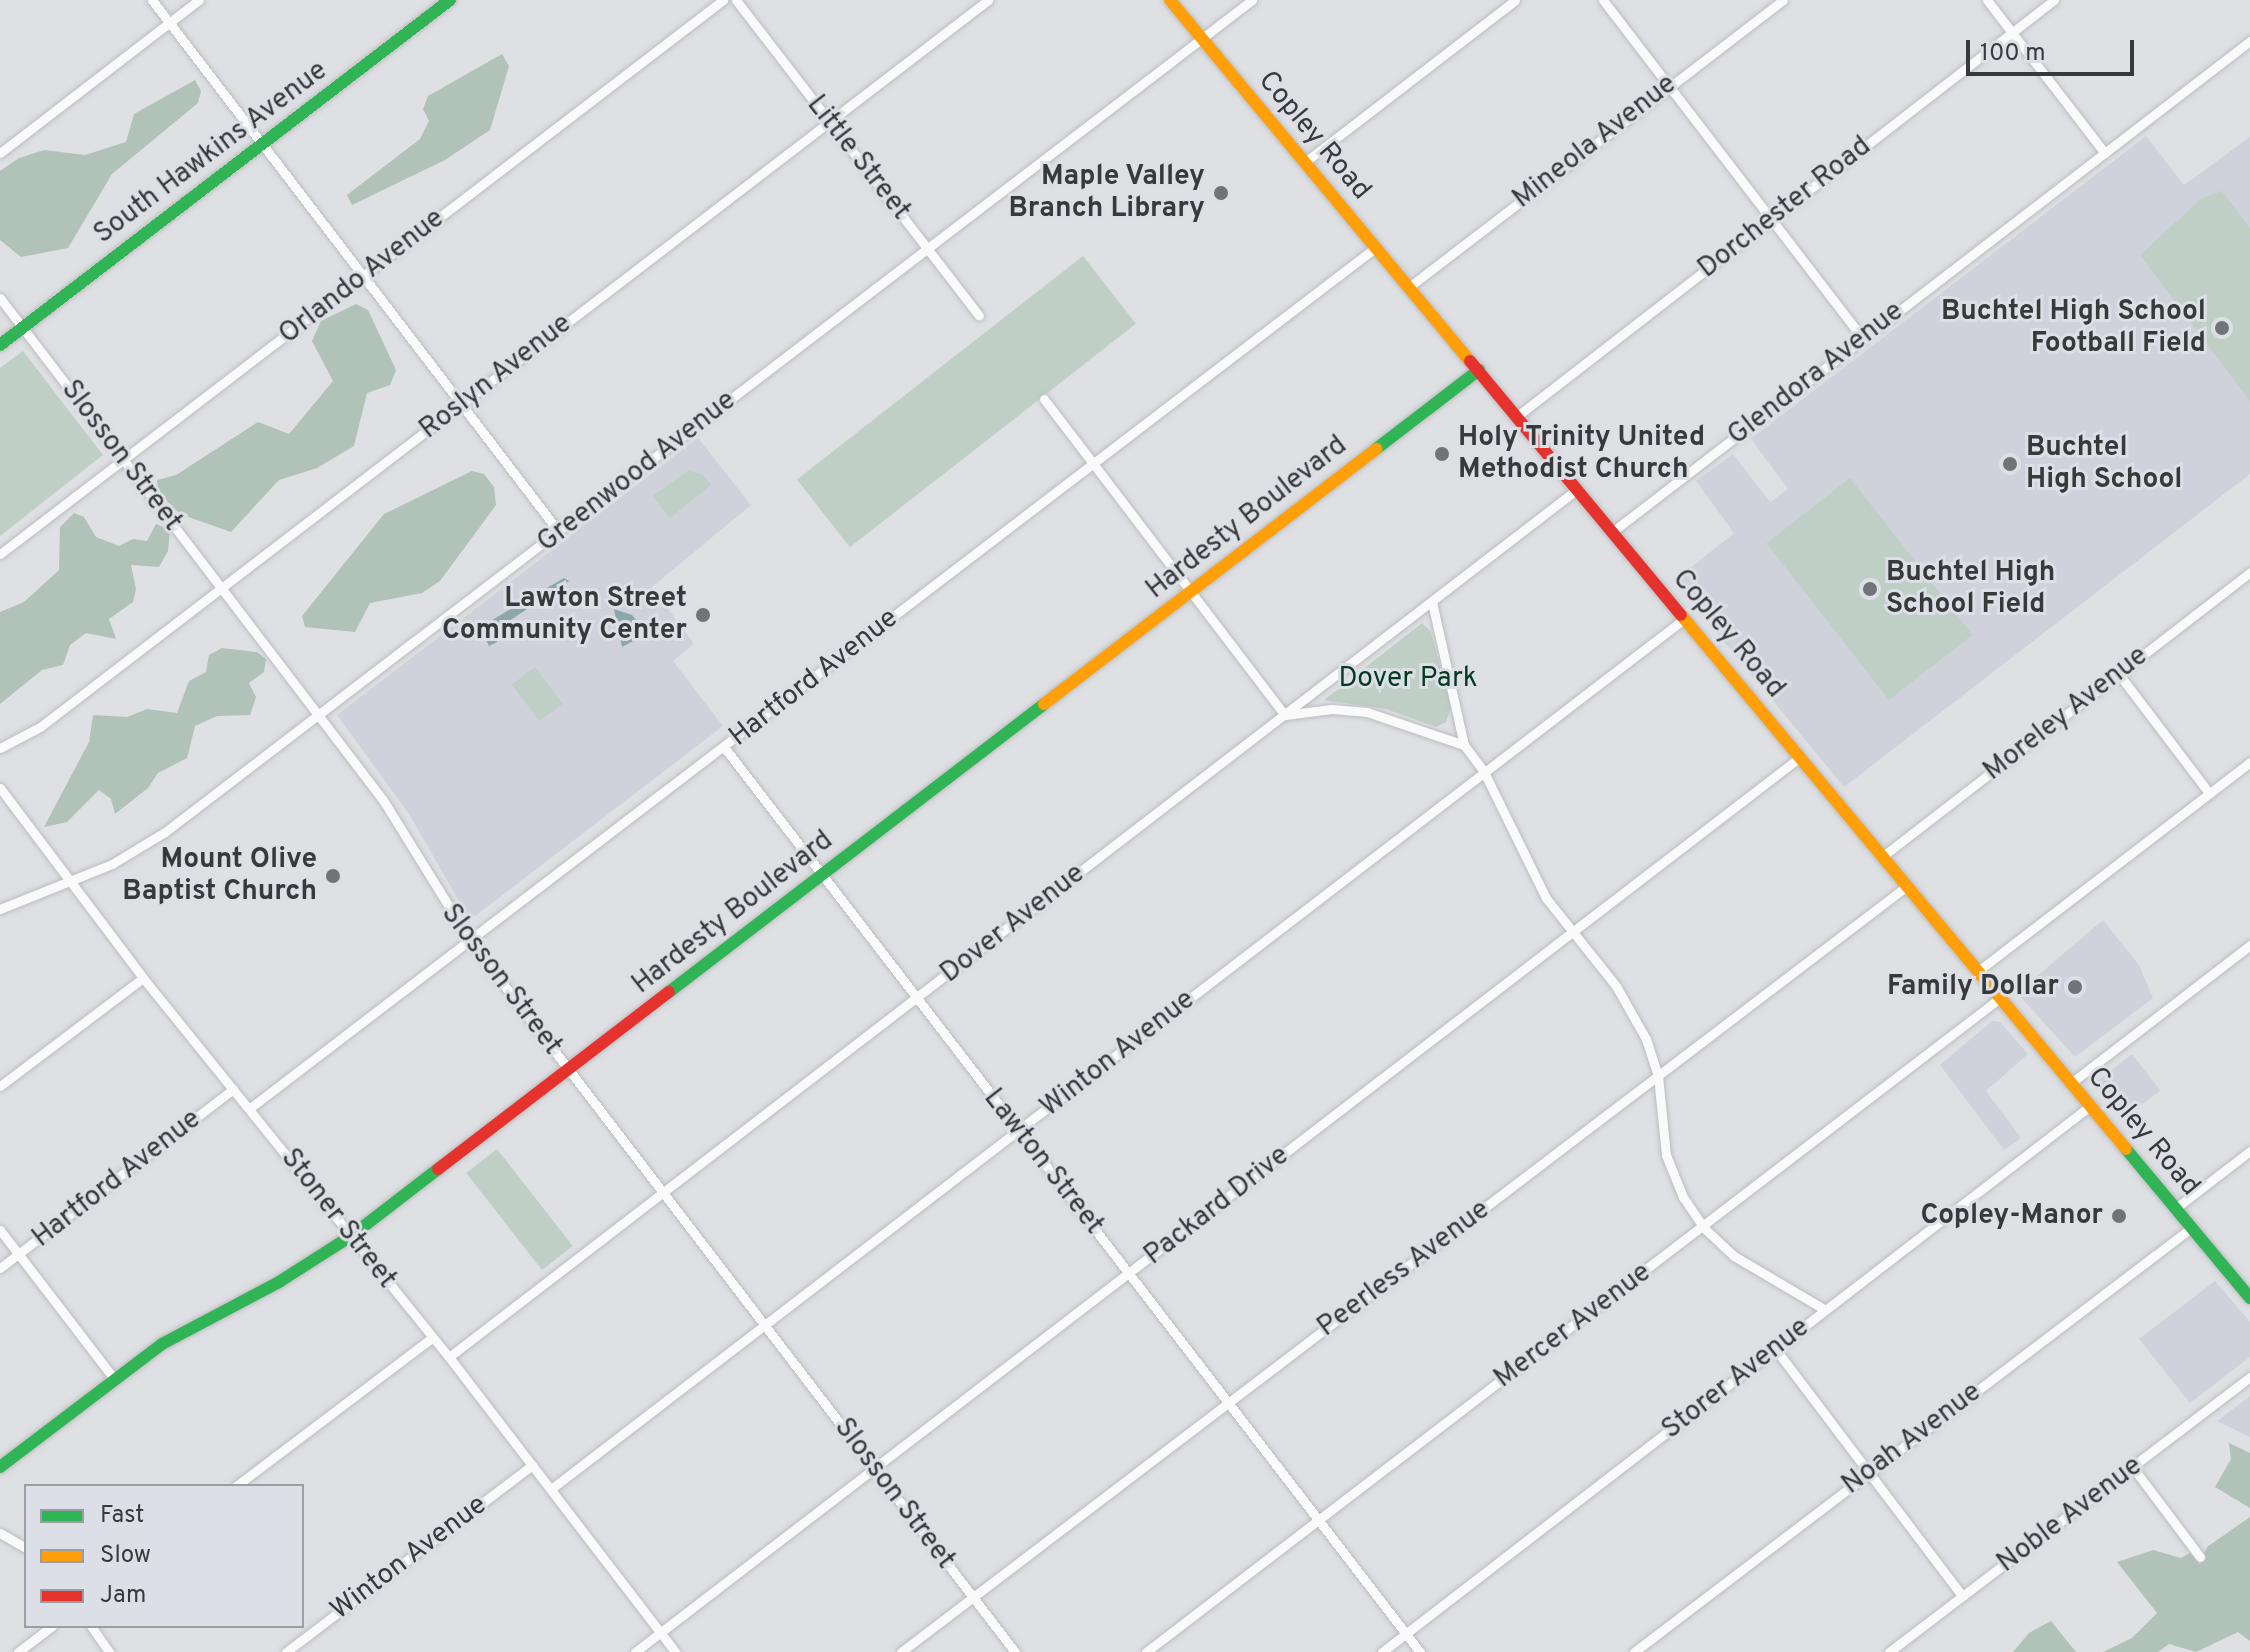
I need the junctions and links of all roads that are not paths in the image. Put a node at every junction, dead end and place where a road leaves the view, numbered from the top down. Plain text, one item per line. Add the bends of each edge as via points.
1 (152, 0) edge
2 (199, 0) edge
3 (450, 0) edge
4 (723, 0) edge
5 (736, 0) edge
6 (988, 0) edge
7 (1170, 0) edge
8 (1252, 0) edge
9 (1515, 0) edge
10 (1603, 0) edge
11 (1783, 0) edge
12 (1987, 0) edge
13 (2054, 0) edge
14 (169, 22) junction
15 (2013, 32) junction
16 (1202, 39) junction
17 (2250, 41) edge
18 (1668, 85) junction
19 (830, 122) junction
20 (263, 143) junction
21 (0, 153) edge
22 (2105, 153) junction
23 (1305, 162) junction
24 (1770, 219) junction
25 (1376, 247) junction
26 (928, 249) junction
27 (363, 276) junction
28 (1409, 287) junction
29 (0, 298) edge
30 (979, 315) dead end
31 (22, 328) junction
32 (1863, 339) junction
33 (0, 345) edge
34 (1479, 370) junction
35 (1044, 399) dead end
36 (461, 404) junction
37 (1516, 417) junction
38 (123, 460) junction
39 (1093, 463) junction
40 (1576, 490) junction
41 (559, 532) junction
42 (1612, 532) junction
43 (0, 554) edge
44 (2250, 572) edge
45 (221, 587) junction
46 (1190, 592) junction
47 (1432, 602) junction
48 (1684, 619) junction
49 (2118, 673) junction
50 (318, 715) junction
51 (1285, 715) junction
52 (1464, 745) junction
53 (724, 747) junction
54 (0, 748) edge
55 (1799, 758) junction
56 (2250, 762) edge
57 (1484, 772) junction
58 (0, 788) edge
59 (2209, 793) junction
60 (1883, 856) junction
61 (822, 874) junction
62 (70, 880) junction
63 (1907, 886) junction
64 (0, 909) edge
65 (1571, 934) junction
66 (471, 942) junction
67 (2250, 945) edge
68 (1978, 971) junction
69 (143, 978) junction
70 (917, 998) junction
71 (2000, 998) junction
72 (569, 1069) junction
73 (1658, 1076) junction
74 (2071, 1083) junction
75 (0, 1086) edge
76 (233, 1089) junction
77 (2090, 1106) junction
78 (250, 1108) junction
79 (1018, 1131) junction
80 (2250, 1151) edge
81 (663, 1193) junction
82 (2176, 1208) junction
83 (1703, 1227) junction
84 (2191, 1228) junction
85 (0, 1230) edge
86 (351, 1236) junction
87 (19, 1255) junction
88 (0, 1268) edge
89 (1129, 1274) junction
90 (2250, 1298) edge
91 (1824, 1309) junction
92 (765, 1325) junction
93 (432, 1338) junction
94 (1777, 1351) junction
95 (449, 1357) junction
96 (2250, 1377) edge
97 (115, 1380) junction
98 (1228, 1402) junction
99 (532, 1465) junction
100 (0, 1467) edge
101 (875, 1469) junction
102 (2134, 1469) junction
103 (1868, 1473) junction
104 (239, 1484) edge
105 (551, 1489) junction
106 (1319, 1520) junction
107 (0, 1533) edge
108 (24, 1547) edge
109 (2200, 1557) dead end
110 (1962, 1596) junction
111 (973, 1597) junction
112 (49, 1628) edge
113 (92, 1628) edge
114 (660, 1634) junction
115 (1406, 1634) junction
116 (18, 1652) edge
117 (109, 1652) edge
118 (286, 1652) edge
119 (635, 1652) edge
120 (675, 1652) edge
121 (901, 1652) edge
122 (1015, 1652) edge
123 (1146, 1652) edge
124 (1382, 1652) edge
125 (1420, 1652) edge
126 (1634, 1652) edge
127 (1889, 1652) edge

1 - 14 street
2 - 14 street
3 - 20 street, South Hawkins Avenue
4 - 27 street, Orlando Avenue
5 - 19 street, Little Street
6 - 19 street, Roslyn Avenue
7 - 16 street, Copley Road
8 - 16 street, Greenwood Avenue
9 - 23 street
10 - 18 street
11 - 18 street, Mineola Avenue
12 - 15 street
13 - 15 street, Dorchester Road
14 - 20 street
14 - 21 street
15 - 22 street
15 - 24 street, Dorchester Road
16 - 23 street, Copley Road
16 - 26 street, Greenwood Avenue
17 - 22 street, Glendora Avenue
18 - 24 street
18 - 28 street, Mineola Avenue
19 - 26 street, Little Street
19 - 36 street, Roslyn Avenue
20 - 27 street
20 - 31 street, South Hawkins Avenue
22 - 32 street, Glendora Avenue
23 - 25 street, Copley Road
24 - 32 street
24 - 37 street, Dorchester Road
25 - 28 street, Copley Road
25 - 39 street, Hartford Avenue
26 - 30 street, Little Street
26 - 41 street, Greenwood Avenue
27 - 36 street
27 - 38 street, Orlando Avenue
28 - 34 street, Copley Road
29 - 31 street, Slosson Street
31 - 33 street, South Hawkins Avenue
31 - 38 street, Slosson Street
32 - 42 street, Glendora Avenue
34 - 37 street, Copley Road
34 - 46 street, Hardesty Boulevard
35 - 39 street
36 - 41 street
36 - 45 street, Roslyn Avenue
37 - 40 street, Copley Road
38 - 43 street, Orlando Avenue
38 - 45 street, Slosson Street
39 - 46 street
39 - 53 street, Hartford Avenue
40 - 42 street, Copley Road
40 - 47 street, Dover Avenue
41 - 50 street, Greenwood Avenue
42 - 48 street, Copley Road
44 - 49 street, Moreley Avenue
45 - 50 street, Slosson Street
45 - 54 street, Roslyn Avenue via 40,727
46 - 51 street
46 - 61 street, Hardesty Boulevard
47 - 51 street, Dover Avenue
47 - 52 street
48 - 55 street, Copley Road
48 - 57 street, Winton Avenue
49 - 59 street
49 - 60 street, Moreley Avenue
50 - 62 street, Greenwood Avenue via 136,852
50 - 66 street, Slosson Street via 389,809
51 - 52 street via 1367,712
51 - 70 street, Dover Avenue
52 - 57 street
53 - 61 street, Lawton Street
53 - 66 street, Hartford Avenue
55 - 60 street, Copley Road
55 - 65 street, Packard Drive
56 - 59 street
57 - 65 street via 1546,898
57 - 79 street, Winton Avenue
58 - 62 street, Stoner Street
59 - 68 street
60 - 63 street, Copley Road
61 - 70 street, Lawton Street
61 - 72 street, Hardesty Boulevard
62 - 64 street, Greenwood Avenue
62 - 69 street, Stoner Street
63 - 68 street, Copley Road
63 - 73 street, Peerless Avenue
65 - 73 street via 1626,1000
65 - 89 street, Packard Drive
66 - 72 street, Slosson Street
66 - 78 street, Hartford Avenue
67 - 74 street
68 - 71 street, Copley Road
69 - 75 street
69 - 76 street, Stoner Street
70 - 79 street, Lawton Street
70 - 81 street, Dover Avenue
71 - 74 street, Copley Road
71 - 83 street, Mercer Avenue
72 - 81 street, Slosson Street
72 - 86 street, Hardesty Boulevard
73 - 83 street via 1666,1155 1683,1197
73 - 98 street, Peerless Avenue
74 - 77 street, Copley Road
76 - 78 street, Stoner Street
76 - 87 street, Hartford Avenue
77 - 82 street, Copley Road
77 - 91 street, Storer Avenue
78 - 86 street, Stoner Street
79 - 89 street, Lawton Street
79 - 92 street, Winton Avenue
80 - 82 street
81 - 92 street, Slosson Street
81 - 95 street, Dover Avenue
82 - 84 street, Copley Road
83 - 91 street via 1742,1261
83 - 106 street, Mercer Avenue
84 - 90 street, Copley Road
84 - 103 street, Noah Avenue
85 - 87 street
86 - 93 street, Stoner Street
86 - 97 street, Hardesty Boulevard via 279,1282 192,1325
87 - 88 street, Hartford Avenue
87 - 97 street
89 - 98 street, Lawton Street
89 - 101 street, Packard Drive
91 - 94 street, Storer Avenue
92 - 101 street, Slosson Street
92 - 105 street, Winton Avenue
93 - 95 street, Stoner Street
93 - 104 street
94 - 103 street
94 - 115 street, Storer Avenue
95 - 99 street, Stoner Street
96 - 102 street, Noble Avenue
97 - 100 street, Hardesty Boulevard
98 - 106 street, Lawton Street
98 - 111 street, Peerless Avenue
99 - 105 street, Stoner Street
99 - 118 street, Winton Avenue
101 - 111 street, Slosson Street
101 - 114 street, Packard Drive
102 - 109 street
102 - 110 street, Noble Avenue
103 - 110 street
103 - 126 street, Noah Avenue
105 - 114 street, Stoner Street
106 - 115 street, Lawton Street
106 - 123 street, Mercer Avenue
107 - 108 street
110 - 127 street, Noble Avenue
111 - 121 street, Peerless Avenue
111 - 122 street, Slosson Street
112 - 116 street
113 - 117 street
114 - 119 street, Packard Drive
114 - 120 street, Stoner Street
115 - 124 street, Storer Avenue
115 - 125 street, Lawton Street

